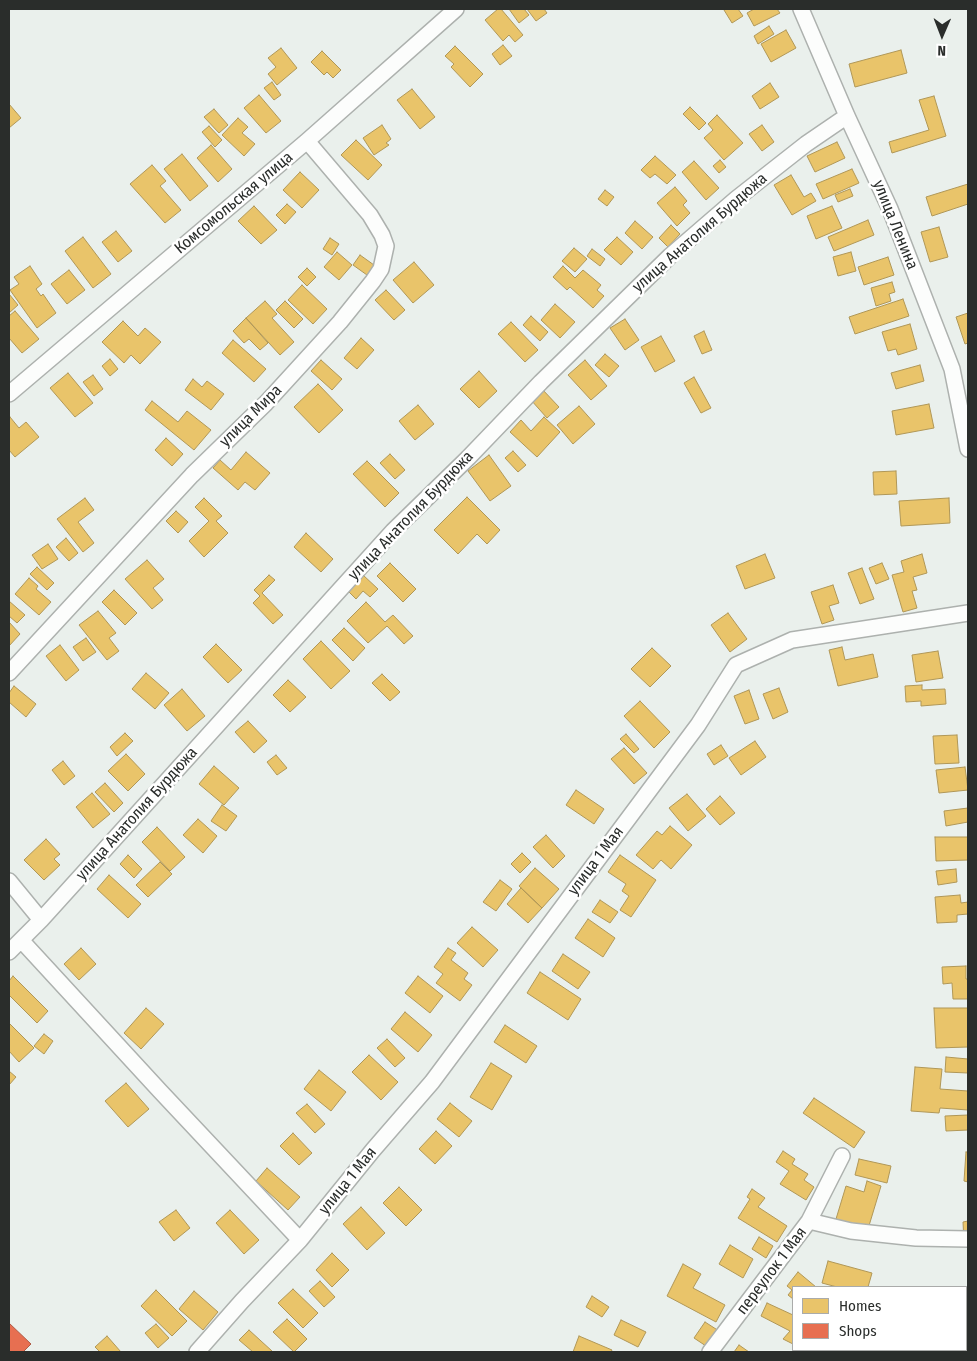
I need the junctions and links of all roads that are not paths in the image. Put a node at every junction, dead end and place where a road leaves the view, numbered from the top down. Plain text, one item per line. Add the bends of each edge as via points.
1 (456, 9) edge
2 (801, 9) edge
3 (847, 116) junction
4 (307, 141) junction
5 (9, 394) edge
6 (968, 449) edge
7 (968, 612) edge
8 (9, 673) edge
9 (9, 881) edge
10 (41, 920) junction
11 (21, 940) junction
12 (9, 952) edge
13 (842, 1156) dead end
14 (809, 1221) junction
15 (968, 1239) edge
16 (300, 1240) junction
17 (197, 1352) edge
18 (710, 1352) edge

1 - 4 street, Комсомольская улица
2 - 3 street, улица Ленина
3 - 6 street, улица Ленина via 890,208 952,369
3 - 10 street, улица Анатолия Бурдюжа via 736,199 670,256 541,382 393,531
4 - 5 street, Комсомольская улица
4 - 8 street, улица Мира via 370,215 382,235 386,246 381,269 340,322 266,403 192,475
7 - 16 street, улица 1 Мая via 792,640 736,664 698,725 432,1082
9 - 10 street
10 - 11 street, улица Анатолия Бурдюжа
11 - 12 street, улица Анатолия Бурдюжа
11 - 16 street
13 - 14 street
14 - 15 street, переулок 1 Мая via 851,1231 916,1238
14 - 18 street, переулок 1 Мая
16 - 17 street, улица 1 Мая

